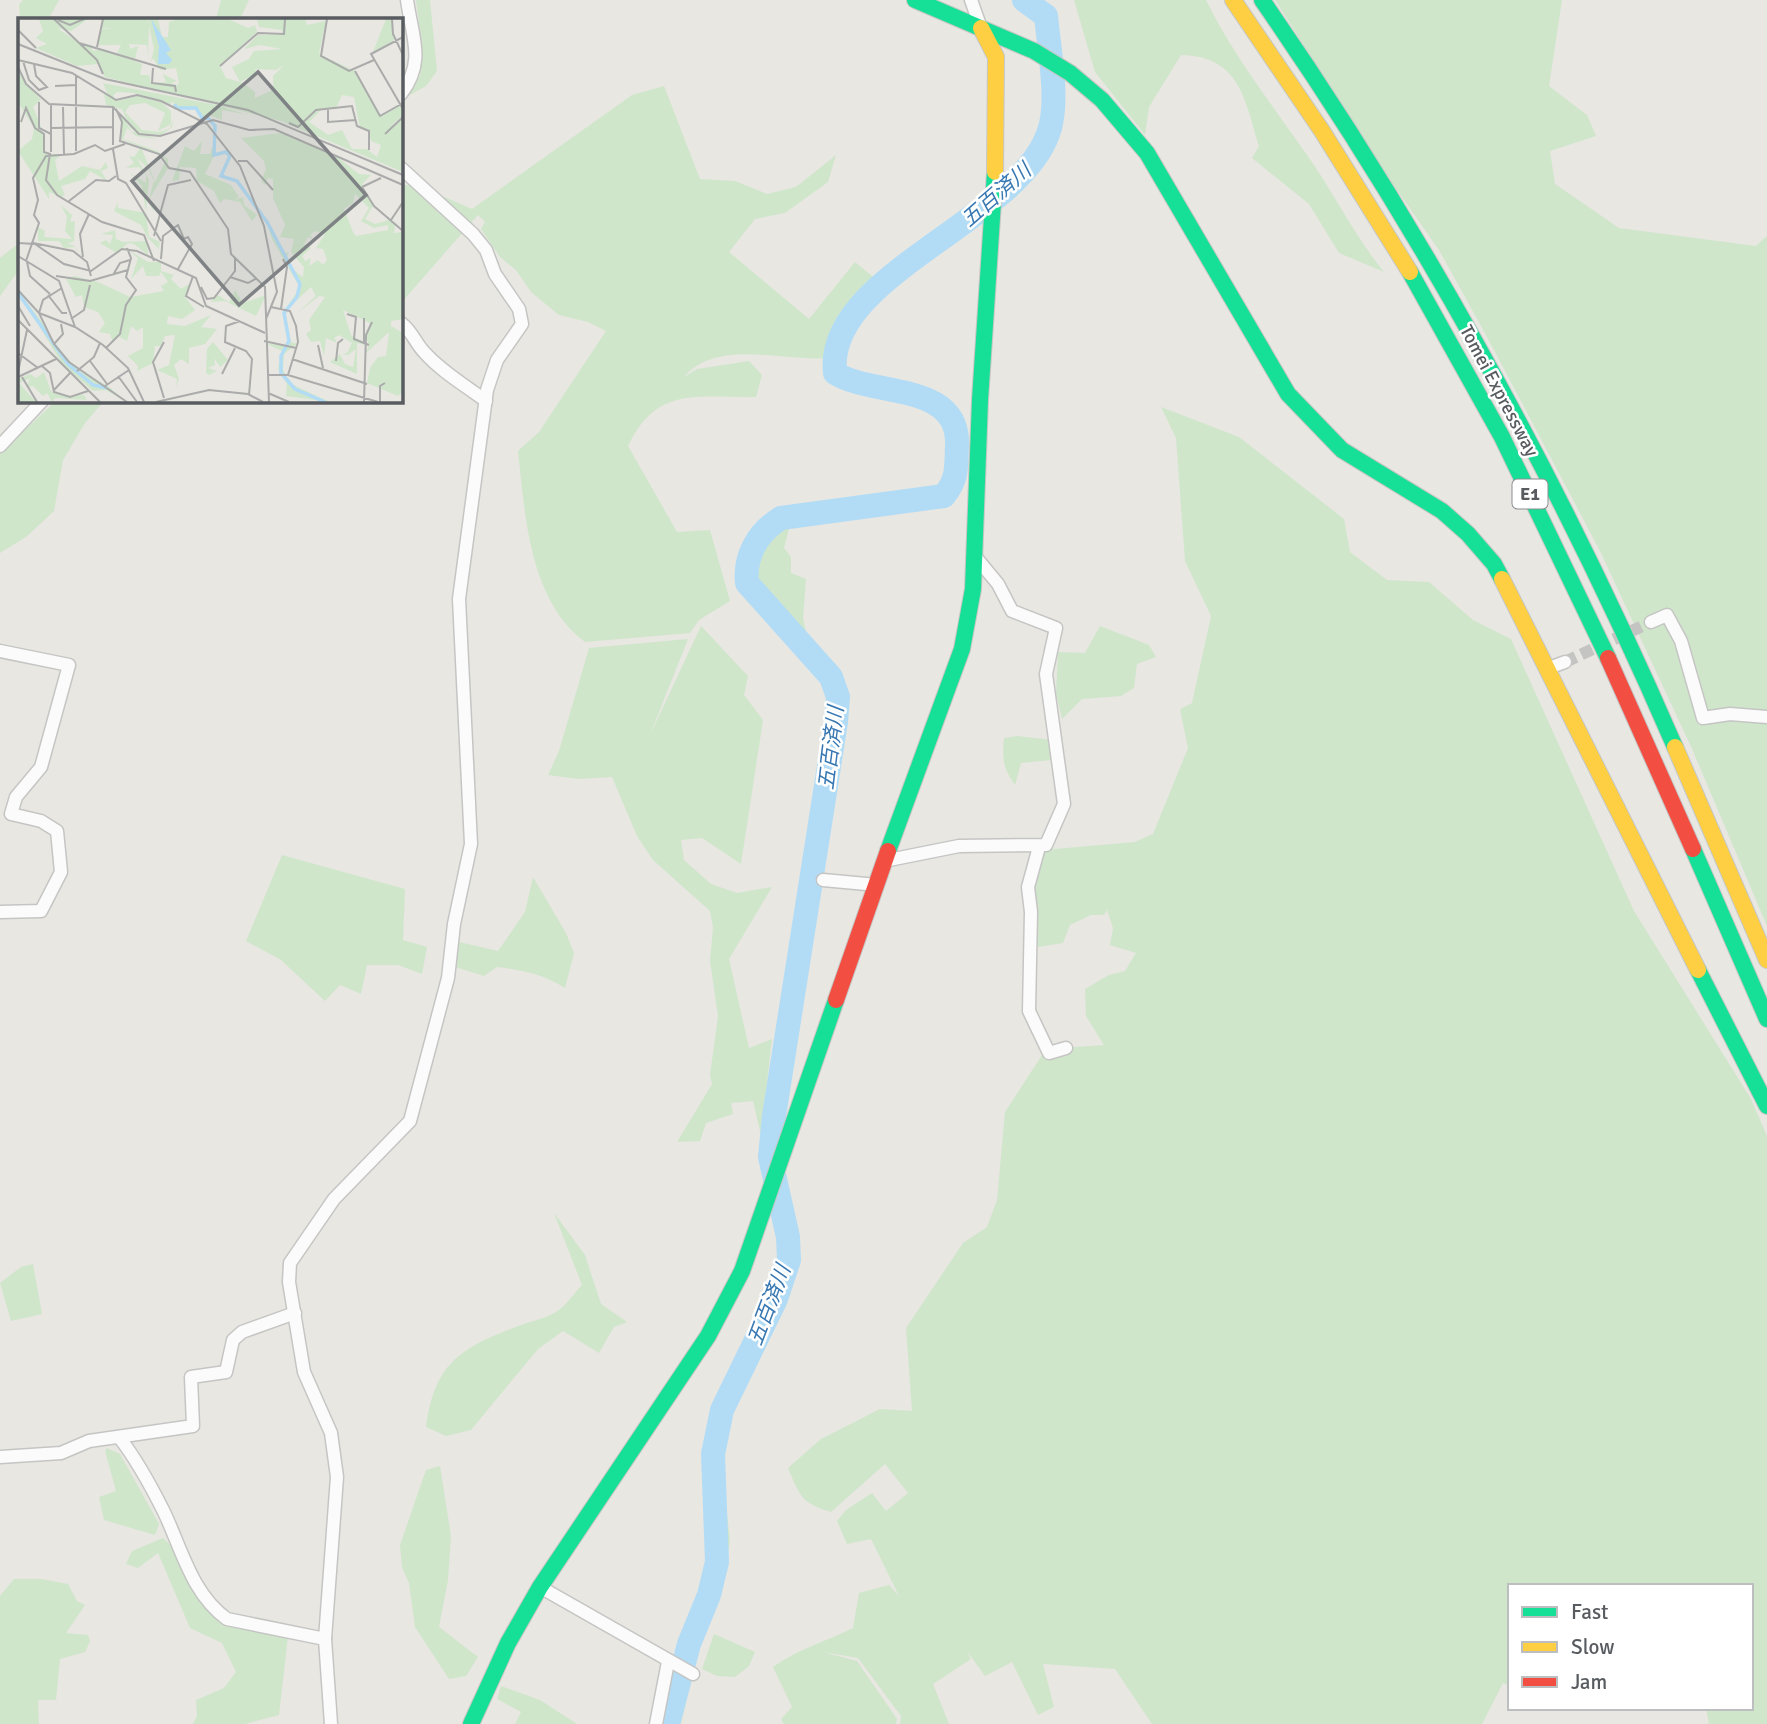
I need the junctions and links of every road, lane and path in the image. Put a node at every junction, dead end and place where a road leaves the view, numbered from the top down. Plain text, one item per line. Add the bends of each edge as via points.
1 (407, 0) edge
2 (915, 0) edge
3 (971, 0) edge
4 (1233, 0) edge
5 (1262, 0) edge
6 (982, 29) junction
7 (402, 93) edge
8 (402, 169) edge
9 (402, 324) edge
10 (486, 401) junction
11 (41, 402) edge
12 (0, 446) edge
13 (974, 555) junction
14 (1651, 622) tunnel mouth
15 (0, 651) edge
16 (1565, 662) tunnel mouth
17 (1549, 668) junction
18 (1767, 718) edge
19 (1039, 846) junction
20 (884, 861) junction
21 (823, 880) dead end
22 (877, 885) junction
23 (0, 912) edge
24 (1767, 960) edge
25 (1767, 1019) edge
26 (1066, 1048) dead end
27 (1767, 1106) edge
28 (295, 1313) junction
29 (118, 1437) junction
30 (0, 1457) edge
31 (540, 1587) junction
32 (325, 1639) junction
33 (668, 1662) junction
34 (692, 1674) dead end
35 (331, 1724) edge
36 (471, 1724) edge
37 (656, 1724) edge

1 - 7 street via 416,61 413,77
2 - 6 main road
3 - 6 street
4 - 25 main road, Tomei Expressway / E1 via 1336,149 1507,449 1587,611
5 - 24 main road, Tomei Expressway / E1 via 1414,232 1534,450 1609,600
6 - 13 main road via 996,57 994,211
6 - 17 main road via 1069,73 1125,122 1288,394 1342,450 1442,510 1468,534 1494,564
8 - 10 street via 474,234 519,309 522,324 497,360
9 - 10 street via 436,364
10 - 28 street via 459,599 471,844 448,978 410,1121 334,1199 290,1263
11 - 12 street
13 - 19 street via 998,584 1012,611 1056,628 1046,674 1064,804 1046,845
13 - 20 main road via 962,649
14 - 18 street via 1667,615 1681,641 1703,718 1730,714
15 - 23 street via 69,664 41,767 16,797 11,814 41,821 57,831 61,872 41,911
16 - 17 street
17 - 27 main road
19 - 20 street via 959,846
19 - 26 street via 1028,887 1029,1011 1049,1053
20 - 22 main road
21 - 22 street
22 - 31 main road via 781,1165 723,1311
28 - 29 street via 242,1332 233,1340 226,1372 191,1377 193,1426
28 - 32 street via 304,1372 331,1433 337,1478
29 - 30 street via 89,1441 61,1453
29 - 32 street via 152,1491 199,1592 215,1610 227,1619
31 - 33 street
31 - 36 main road
32 - 35 street
33 - 34 street
33 - 37 street

